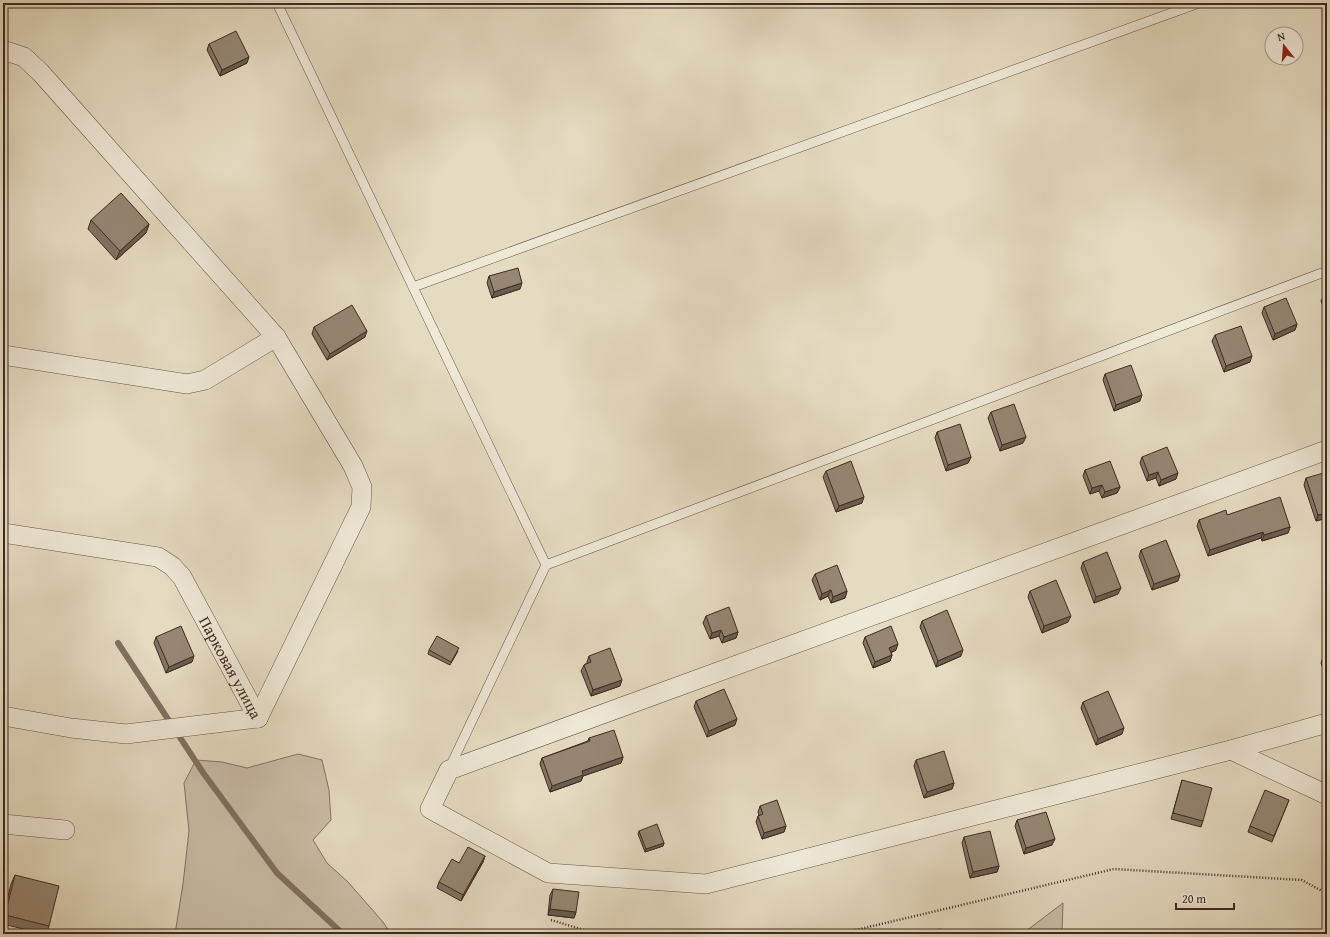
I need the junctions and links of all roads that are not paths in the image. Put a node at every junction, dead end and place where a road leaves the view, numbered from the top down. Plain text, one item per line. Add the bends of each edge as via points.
1 (277, 3) edge
2 (1199, 3) edge
3 (3, 50) edge
4 (1327, 271) edge
5 (413, 287) junction
6 (276, 337) junction
7 (3, 356) edge
8 (1327, 450) edge
9 (3, 533) edge
10 (546, 565) junction
11 (3, 716) edge
12 (258, 718) junction
13 (1327, 723) edge
14 (1231, 750) junction
15 (449, 770) junction
16 (1327, 795) edge
17 (3, 824) edge
18 (65, 830) dead end

1 - 5 lane
2 - 5 lane
3 - 6 street via 24,57 41,74
4 - 10 lane
5 - 10 lane
6 - 7 street via 205,380 187,384
6 - 12 street via 353,466 362,487 361,507
8 - 15 street
9 - 12 street, Парковая улица via 158,557 172,566 182,577
10 - 15 lane
11 - 12 street, Парковая улица via 71,728 126,734
13 - 14 street
14 - 15 street via 706,884 548,873 430,809
14 - 16 street
17 - 18 street

